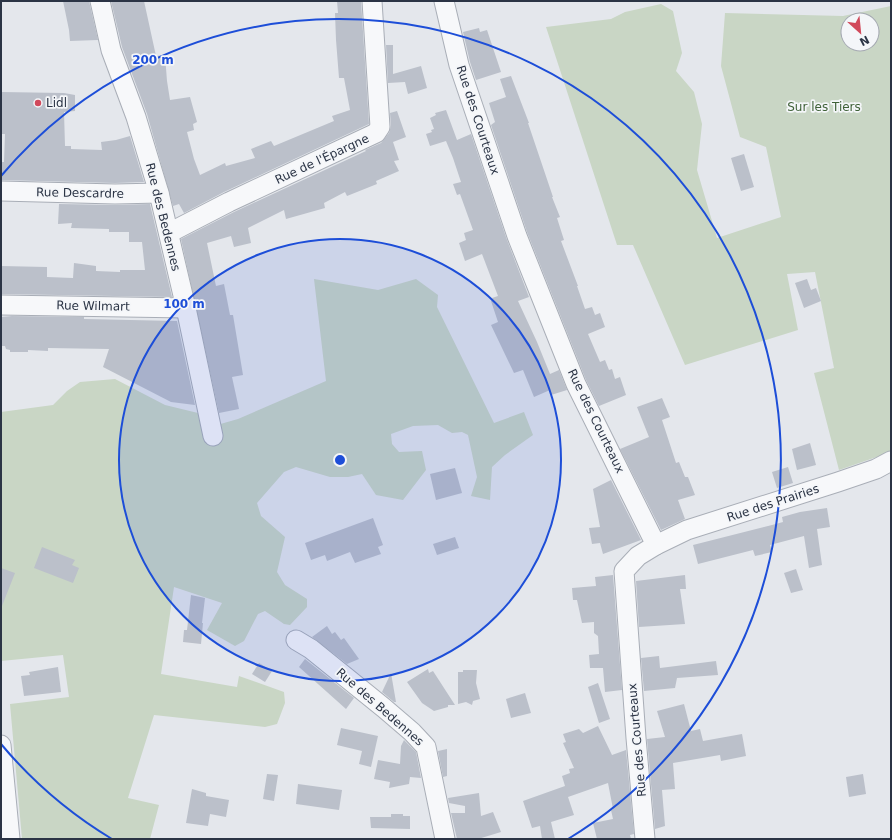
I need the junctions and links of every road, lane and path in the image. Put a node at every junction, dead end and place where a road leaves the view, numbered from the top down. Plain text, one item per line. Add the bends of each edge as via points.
1 (100, 1) edge
2 (372, 1) edge
3 (444, 1) edge
4 (1, 191) edge
5 (159, 193) junction
6 (169, 233) junction
7 (1, 305) edge
8 (186, 308) junction
9 (213, 436) dead end
10 (891, 461) edge
11 (656, 545) junction
12 (296, 640) dead end
13 (1, 745) edge
14 (4, 816) edge
15 (10, 839) edge
16 (445, 839) edge
17 (645, 839) edge

1 - 5 street, Rue des Bedennes via 111,50 136,117
2 - 6 street, Rue de l'Épargne via 380,127 376,133
3 - 11 street, Rue des Courteaux via 459,65 517,236 576,384
4 - 5 street, Rue Descardre
5 - 6 street, Rue des Bedennes
6 - 8 street, Rue des Bedennes
7 - 8 street, Rue Wilmart
8 - 9 street, Rue des Bedennes
10 - 11 street, Rue des Prairies via 838,482 687,530
11 - 17 street, Rue des Courteaux via 638,556 624,571
12 - 16 street, Rue des Bedennes via 311,649 384,708 426,747
13 - 14 street
14 - 15 street

